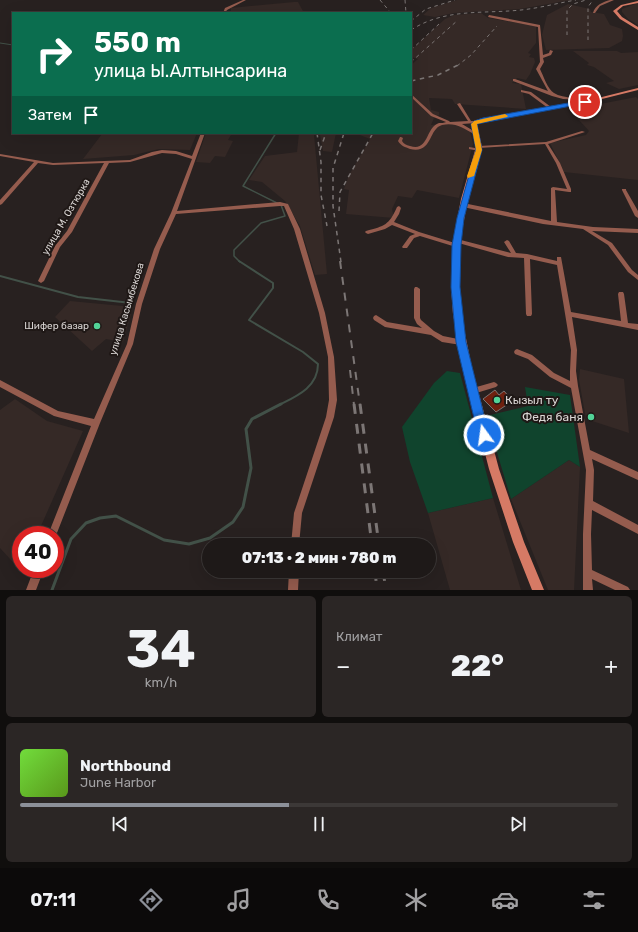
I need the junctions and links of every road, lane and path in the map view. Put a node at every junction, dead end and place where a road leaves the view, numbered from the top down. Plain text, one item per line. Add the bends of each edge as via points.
1 (245, 0) edge
2 (613, 0) edge
3 (638, 2) edge
4 (224, 12) edge
5 (594, 12) dead end
6 (490, 16) dead end
7 (638, 29) edge
8 (551, 50) dead end
9 (542, 57) junction
10 (514, 80) dead end
11 (638, 89) edge
12 (522, 91) dead end
13 (553, 95) junction
14 (412, 96) edge
15 (594, 100) junction
16 (459, 104) dead end
17 (548, 107) junction
18 (473, 122) junction
19 (451, 123) junction
20 (475, 132) junction
21 (584, 132) dead end
22 (203, 134) edge
23 (401, 138) dead end
24 (546, 143) junction
25 (476, 148) junction
26 (0, 155) edge
27 (194, 158) junction
28 (36, 162) junction
29 (107, 162) junction
30 (624, 190) dead end
31 (0, 203) edge
32 (463, 205) junction
33 (399, 208) dead end
34 (174, 213) junction
35 (638, 216) edge
36 (392, 223) junction
37 (554, 223) junction
38 (582, 228) junction
39 (638, 231) edge
40 (368, 232) dead end
41 (420, 234) junction
42 (507, 242) dead end
43 (457, 243) junction
44 (405, 247) dead end
45 (515, 256) junction
46 (527, 256) junction
47 (638, 278) edge
48 (41, 282) dead end
49 (417, 289) dead end
50 (621, 294) dead end
51 (529, 314) dead end
52 (568, 314) junction
53 (376, 318) dead end
54 (625, 324) junction
55 (638, 327) edge
56 (432, 333) junction
57 (461, 342) junction
58 (517, 352) dead end
59 (0, 383) edge
60 (494, 384) dead end
61 (574, 386) junction
62 (473, 391) junction
63 (96, 423) junction
64 (586, 452) junction
65 (638, 476) edge
66 (589, 504) junction
67 (56, 526) edge
68 (638, 530) edge
69 (296, 538) edge
70 (587, 572) junction
71 (36, 578) edge
72 (294, 578) edge
73 (31, 590) edge
74 (293, 590) edge
75 (538, 590) edge
76 (588, 590) edge
77 (625, 590) edge

1 - 4 street
2 - 5 street via 598,5
3 - 7 street via 616,8 621,18
6 - 9 street via 539,26
8 - 9 street via 550,54
9 - 13 street via 538,70
10 - 13 street
11 - 15 street
12 - 17 street via 530,93
13 - 15 street
14 - 19 street via 432,115
15 - 17 street
16 - 18 street
17 - 18 street
18 - 19 street
18 - 20 street
19 - 20 street
19 - 23 street via 437,126 429,141 421,148 404,146
20 - 25 street
21 - 24 street
22 - 27 street, улица Касымбекова
24 - 25 street
24 - 37 street via 569,189 566,192 553,188
25 - 32 street
26 - 28 street, улица М. Озтюрка
27 - 29 street, улица М. Озтюрка via 165,151 130,161
27 - 34 street, улица Касымбекова
28 - 29 street, улица М. Озтюрка
28 - 31 street
29 - 48 street, улица М. Озтюрка via 69,232 58,246
30 - 35 street
32 - 37 street
32 - 43 street
33 - 36 street
34 - 63 street, улица Касымбекова via 157,249 139,304 130,344
34 - 69 street via 280,204 286,205 297,229 322,313 330,357 333,400 330,417 298,513
36 - 40 street
36 - 41 street
37 - 38 street
38 - 39 street
38 - 47 street via 610,244
41 - 43 street
41 - 44 street via 412,237
42 - 45 street
43 - 45 street
43 - 57 street via 456,309
45 - 46 street
46 - 51 street
46 - 52 street via 559,261
49 - 56 street via 417,318
50 - 54 street
52 - 54 street
52 - 61 street via 574,350
53 - 56 street via 393,326
54 - 55 street
56 - 57 street via 442,339
57 - 62 street
58 - 61 street via 530,357 552,375
59 - 63 street via 57,414
60 - 62 street
61 - 64 street
62 - 75 street via 499,488 520,549
63 - 67 street, улица Касымбекова
64 - 65 street
64 - 66 street via 590,470
66 - 68 street
66 - 70 street
70 - 76 street
70 - 77 street
71 - 73 street
72 - 74 street

